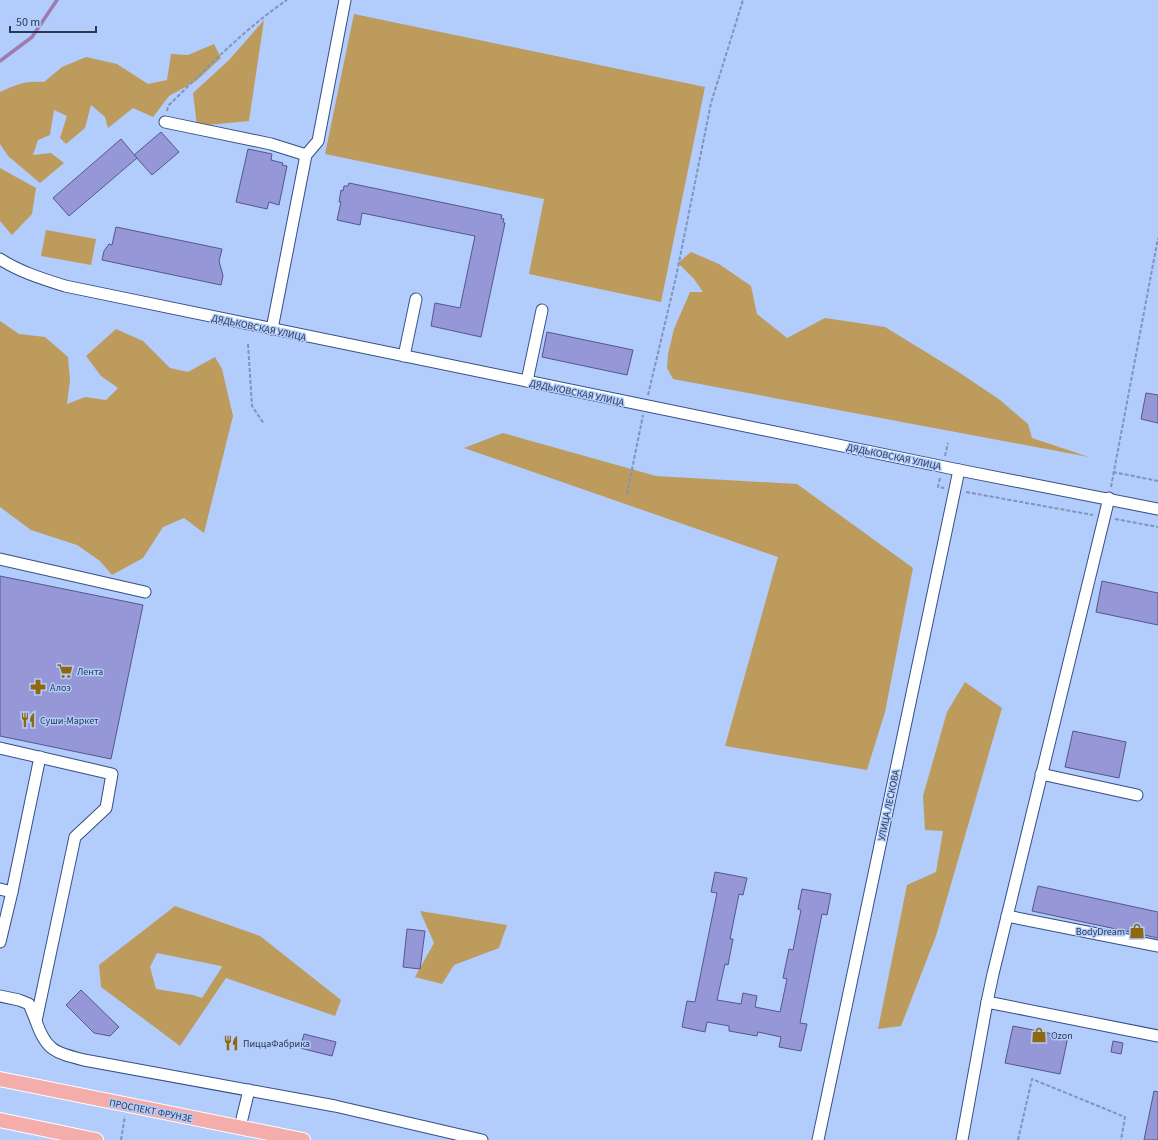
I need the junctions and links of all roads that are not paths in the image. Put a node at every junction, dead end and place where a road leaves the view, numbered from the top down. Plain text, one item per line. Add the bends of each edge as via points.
1 (345, 0) edge
2 (165, 122) road end
3 (306, 155) junction
4 (0, 260) edge
5 (416, 299) dead end
6 (542, 310) dead end
7 (272, 329) junction
8 (404, 356) junction
9 (527, 381) junction
10 (959, 470) junction
11 (1109, 498) junction
12 (1158, 509) edge
13 (0, 559) edge
14 (145, 592) dead end
15 (0, 748) edge
16 (40, 757) junction
17 (1042, 774) junction
18 (1137, 795) dead end
19 (0, 889) edge
20 (12, 892) junction
21 (1007, 916) junction
22 (0, 942) edge
23 (1158, 946) edge
24 (0, 996) edge
25 (987, 1002) junction
26 (36, 1021) junction
27 (1158, 1036) edge
28 (0, 1078) edge
29 (249, 1090) junction
30 (0, 1120) edge
31 (240, 1127) junction
32 (96, 1140) edge
33 (303, 1140) edge
34 (482, 1140) edge
35 (818, 1140) edge
36 (962, 1140) edge

1 - 3 street via 318,141
2 - 3 street via 271,144
3 - 7 street
4 - 7 street, ДЯДЬКОВСКАЯ УЛИЦА via 36,277 65,286
5 - 8 street
6 - 9 street
7 - 8 street, ДЯДЬКОВСКАЯ УЛИЦА
8 - 9 street, ДЯДЬКОВСКАЯ УЛИЦА
9 - 10 street, ДЯДЬКОВСКАЯ УЛИЦА
10 - 11 street, ДЯДЬКОВСКАЯ УЛИЦА
10 - 35 street, УЛИЦА ЛЕСКОВА
11 - 12 street, ДЯДЬКОВСКАЯ УЛИЦА
11 - 17 street
13 - 14 street
15 - 16 street
16 - 20 street
16 - 26 street via 112,774 106,808 75,837
17 - 18 street
17 - 21 street
19 - 20 street
20 - 22 street
21 - 23 street
21 - 25 street
24 - 26 street via 29,1004
25 - 27 street
25 - 36 street
26 - 29 street via 40,1035 48,1045 61,1054
28 - 31 main road, ПРОСПЕКТ ФРУНЗЕ
29 - 31 street
29 - 34 street via 335,1106
30 - 32 main road
31 - 33 main road, ПРОСПЕКТ ФРУНЗЕ

